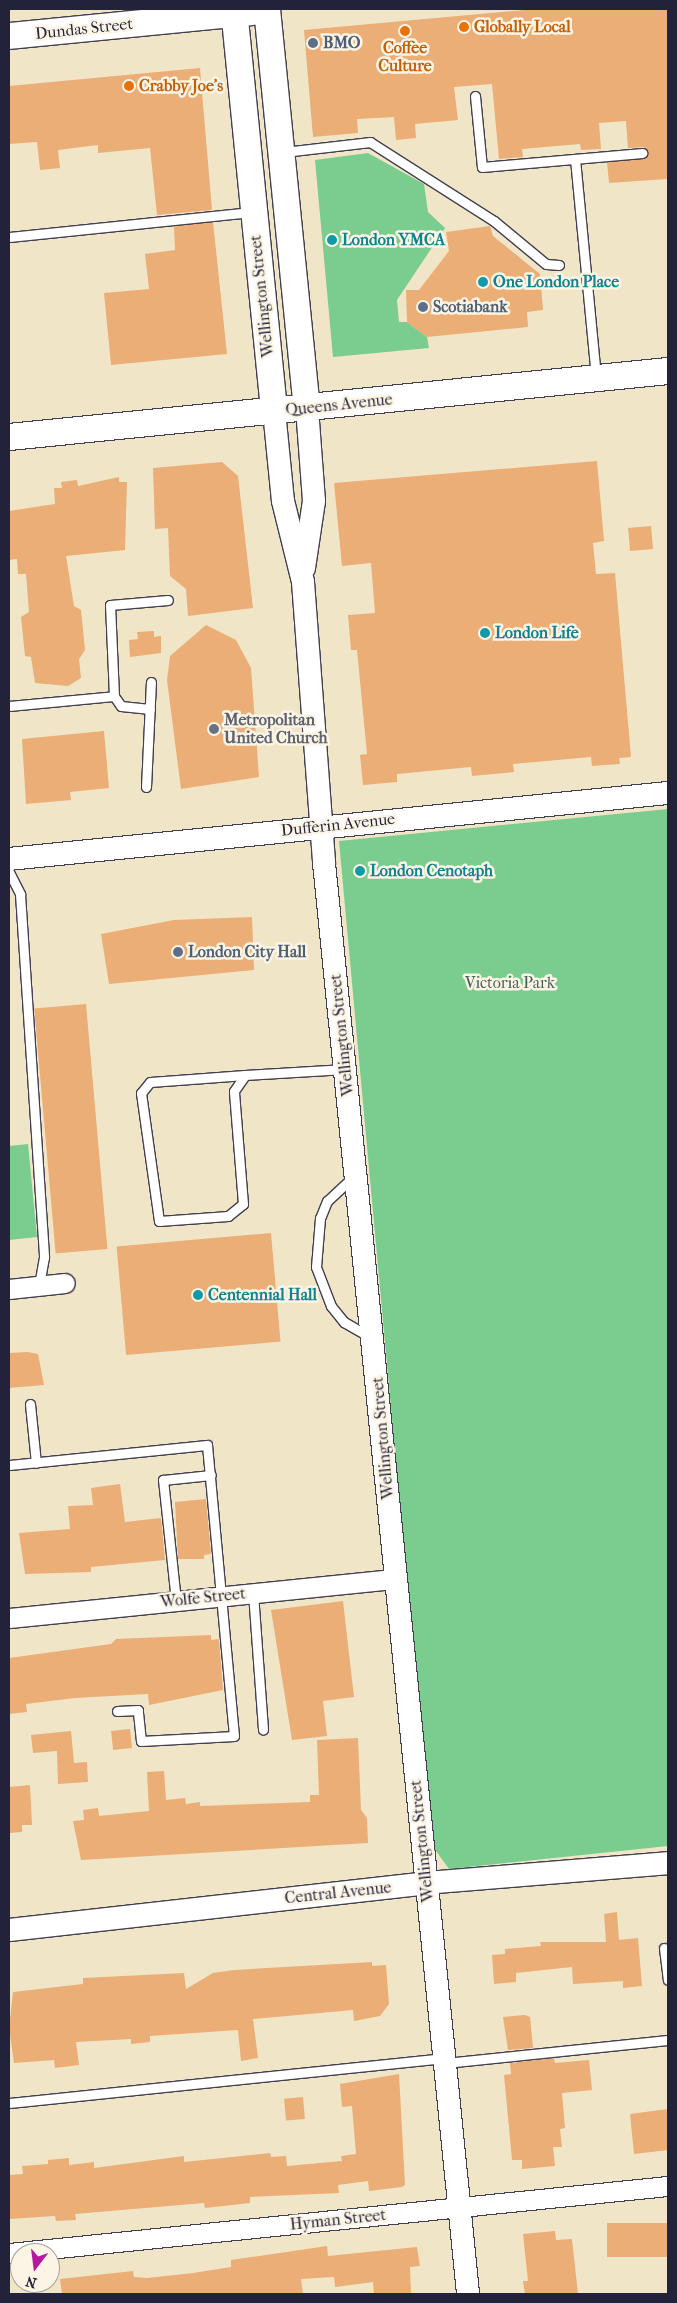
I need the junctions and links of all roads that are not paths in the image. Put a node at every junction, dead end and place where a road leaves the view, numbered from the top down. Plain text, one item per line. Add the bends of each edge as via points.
1 (271, 9) edge
2 (234, 11) edge
3 (9, 36) edge
4 (475, 96) dead end
5 (281, 152) junction
6 (642, 153) dead end
7 (575, 159) junction
8 (254, 212) junction
9 (9, 237) edge
10 (559, 265) dead end
11 (668, 371) edge
12 (596, 378) junction
13 (307, 408) junction
14 (274, 412) junction
15 (9, 437) edge
16 (303, 582) junction
17 (168, 600) dead end
18 (151, 682) dead end
19 (114, 696) junction
20 (9, 706) edge
21 (150, 709) junction
22 (146, 787) dead end
23 (668, 793) edge
24 (322, 826) junction
25 (9, 859) edge
26 (9, 872) edge
27 (346, 1069) junction
28 (245, 1076) junction
29 (356, 1174) junction
30 (64, 1283) dead end
31 (39, 1286) junction
32 (9, 1289) edge
33 (374, 1338) junction
34 (30, 1404) dead end
35 (36, 1463) junction
36 (9, 1465) edge
37 (211, 1475) junction
38 (396, 1579) junction
39 (253, 1593) junction
40 (224, 1596) junction
41 (176, 1601) junction
42 (9, 1618) edge
43 (117, 1711) dead end
44 (263, 1730) dead end
45 (668, 1863) edge
46 (426, 1883) junction
47 (9, 1930) edge
48 (664, 1948) dead end
49 (668, 1980) edge
50 (668, 2040) edge
51 (443, 2061) junction
52 (9, 2103) edge
53 (668, 2186) edge
54 (461, 2207) junction
55 (9, 2253) edge
56 (468, 2294) edge

1 - 2 main road, Dundas Street
1 - 5 main road, Wellington Street
2 - 3 main road, Dundas Street
2 - 8 main road, Wellington Street
4 - 7 lane via 482,167
5 - 10 lane via 370,142 494,221 546,264
5 - 13 main road, Wellington Street
6 - 7 lane
7 - 12 lane
8 - 9 lane
8 - 14 main road, Wellington Street
11 - 12 main road, Queens Avenue
12 - 13 main road, Queens Avenue
13 - 14 main road, Queens Avenue
13 - 16 street, Wellington Street via 314,502
14 - 15 main road, Queens Avenue
14 - 16 street, Wellington Street via 283,501
16 - 24 street, Wellington Street
17 - 19 lane via 110,605
18 - 21 lane
19 - 20 lane
19 - 21 lane via 121,706
21 - 22 lane
23 - 24 street, Dufferin Avenue
24 - 25 street, Dufferin Avenue
24 - 27 street, Wellington Street
26 - 31 lane via 20,894 44,1257
27 - 28 lane
27 - 29 street, Wellington Street
28 - 28 lane via 234,1091 243,1204 228,1216 159,1221 141,1093 150,1082
29 - 33 street, Wellington Street
29 - 33 lane via 327,1201 316,1232 316,1267 321,1287 344,1322
30 - 31 street
31 - 32 street
33 - 38 street, Wellington Street
34 - 35 lane
35 - 36 lane
35 - 37 lane via 207,1445
37 - 40 lane
37 - 41 lane via 163,1480
38 - 39 street, Wolfe Street
38 - 46 street, Wellington Street
39 - 40 street, Wolfe Street
39 - 44 lane
40 - 41 street, Wolfe Street
40 - 43 lane via 234,1736 141,1742 138,1710
41 - 42 street, Wolfe Street
45 - 46 street, Central Avenue
46 - 47 street, Central Avenue
46 - 51 street, Wellington Street
48 - 49 lane
50 - 51 lane
51 - 52 lane
51 - 54 street, Wellington Street
53 - 54 street, Hyman Street
54 - 55 street, Hyman Street
54 - 56 street, Wellington Street

